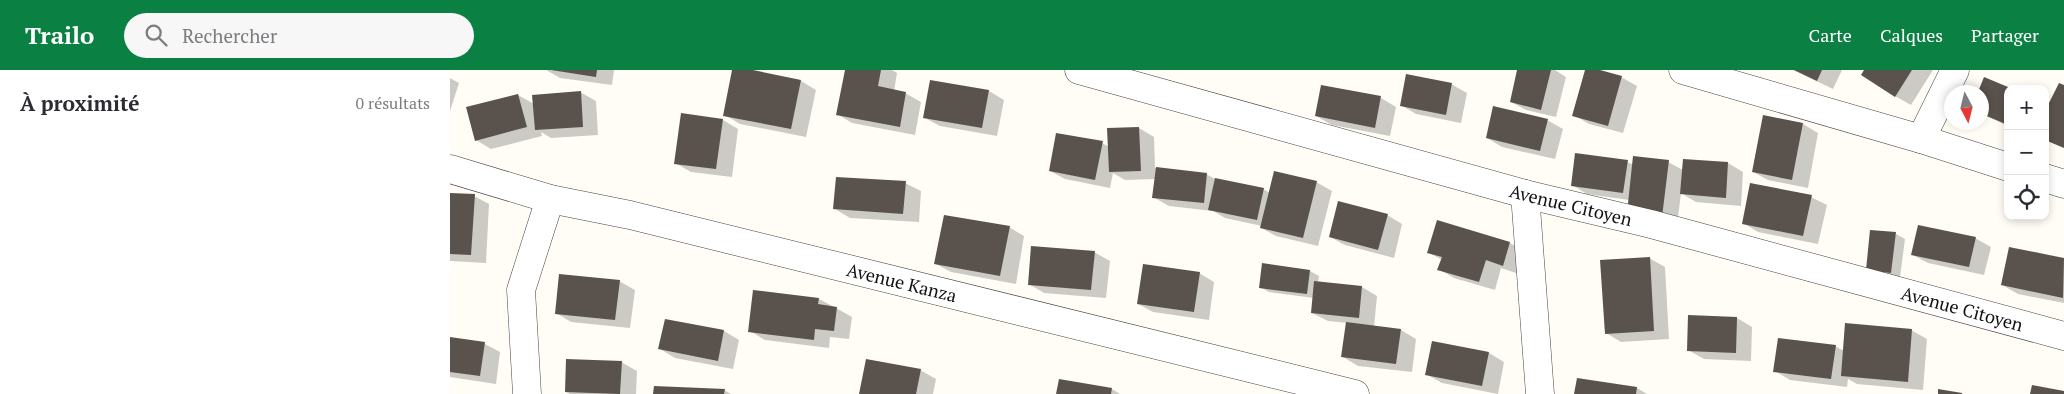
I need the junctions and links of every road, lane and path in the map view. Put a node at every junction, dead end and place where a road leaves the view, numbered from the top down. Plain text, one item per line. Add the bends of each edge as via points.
1 (1079, 70) edge
2 (1683, 70) edge
3 (1955, 70) edge
4 (1713, 74) edge
5 (1921, 139) junction
6 (2004, 166) edge
7 (450, 169) edge
8 (2049, 179) edge
9 (2064, 184) edge
10 (1525, 194) junction
11 (550, 199) junction
12 (2064, 336) edge
13 (527, 394) edge
14 (1356, 394) edge
15 (1540, 394) edge

1 - 10 street, Avenue Citoyen
2 - 4 street
3 - 5 street
4 - 5 street
5 - 6 street
7 - 11 street, Avenue Kanza
8 - 9 street
10 - 12 street, Avenue Citoyen via 1651,224
10 - 15 street
11 - 13 street via 521,290
11 - 14 street, Avenue Kanza via 659,222

